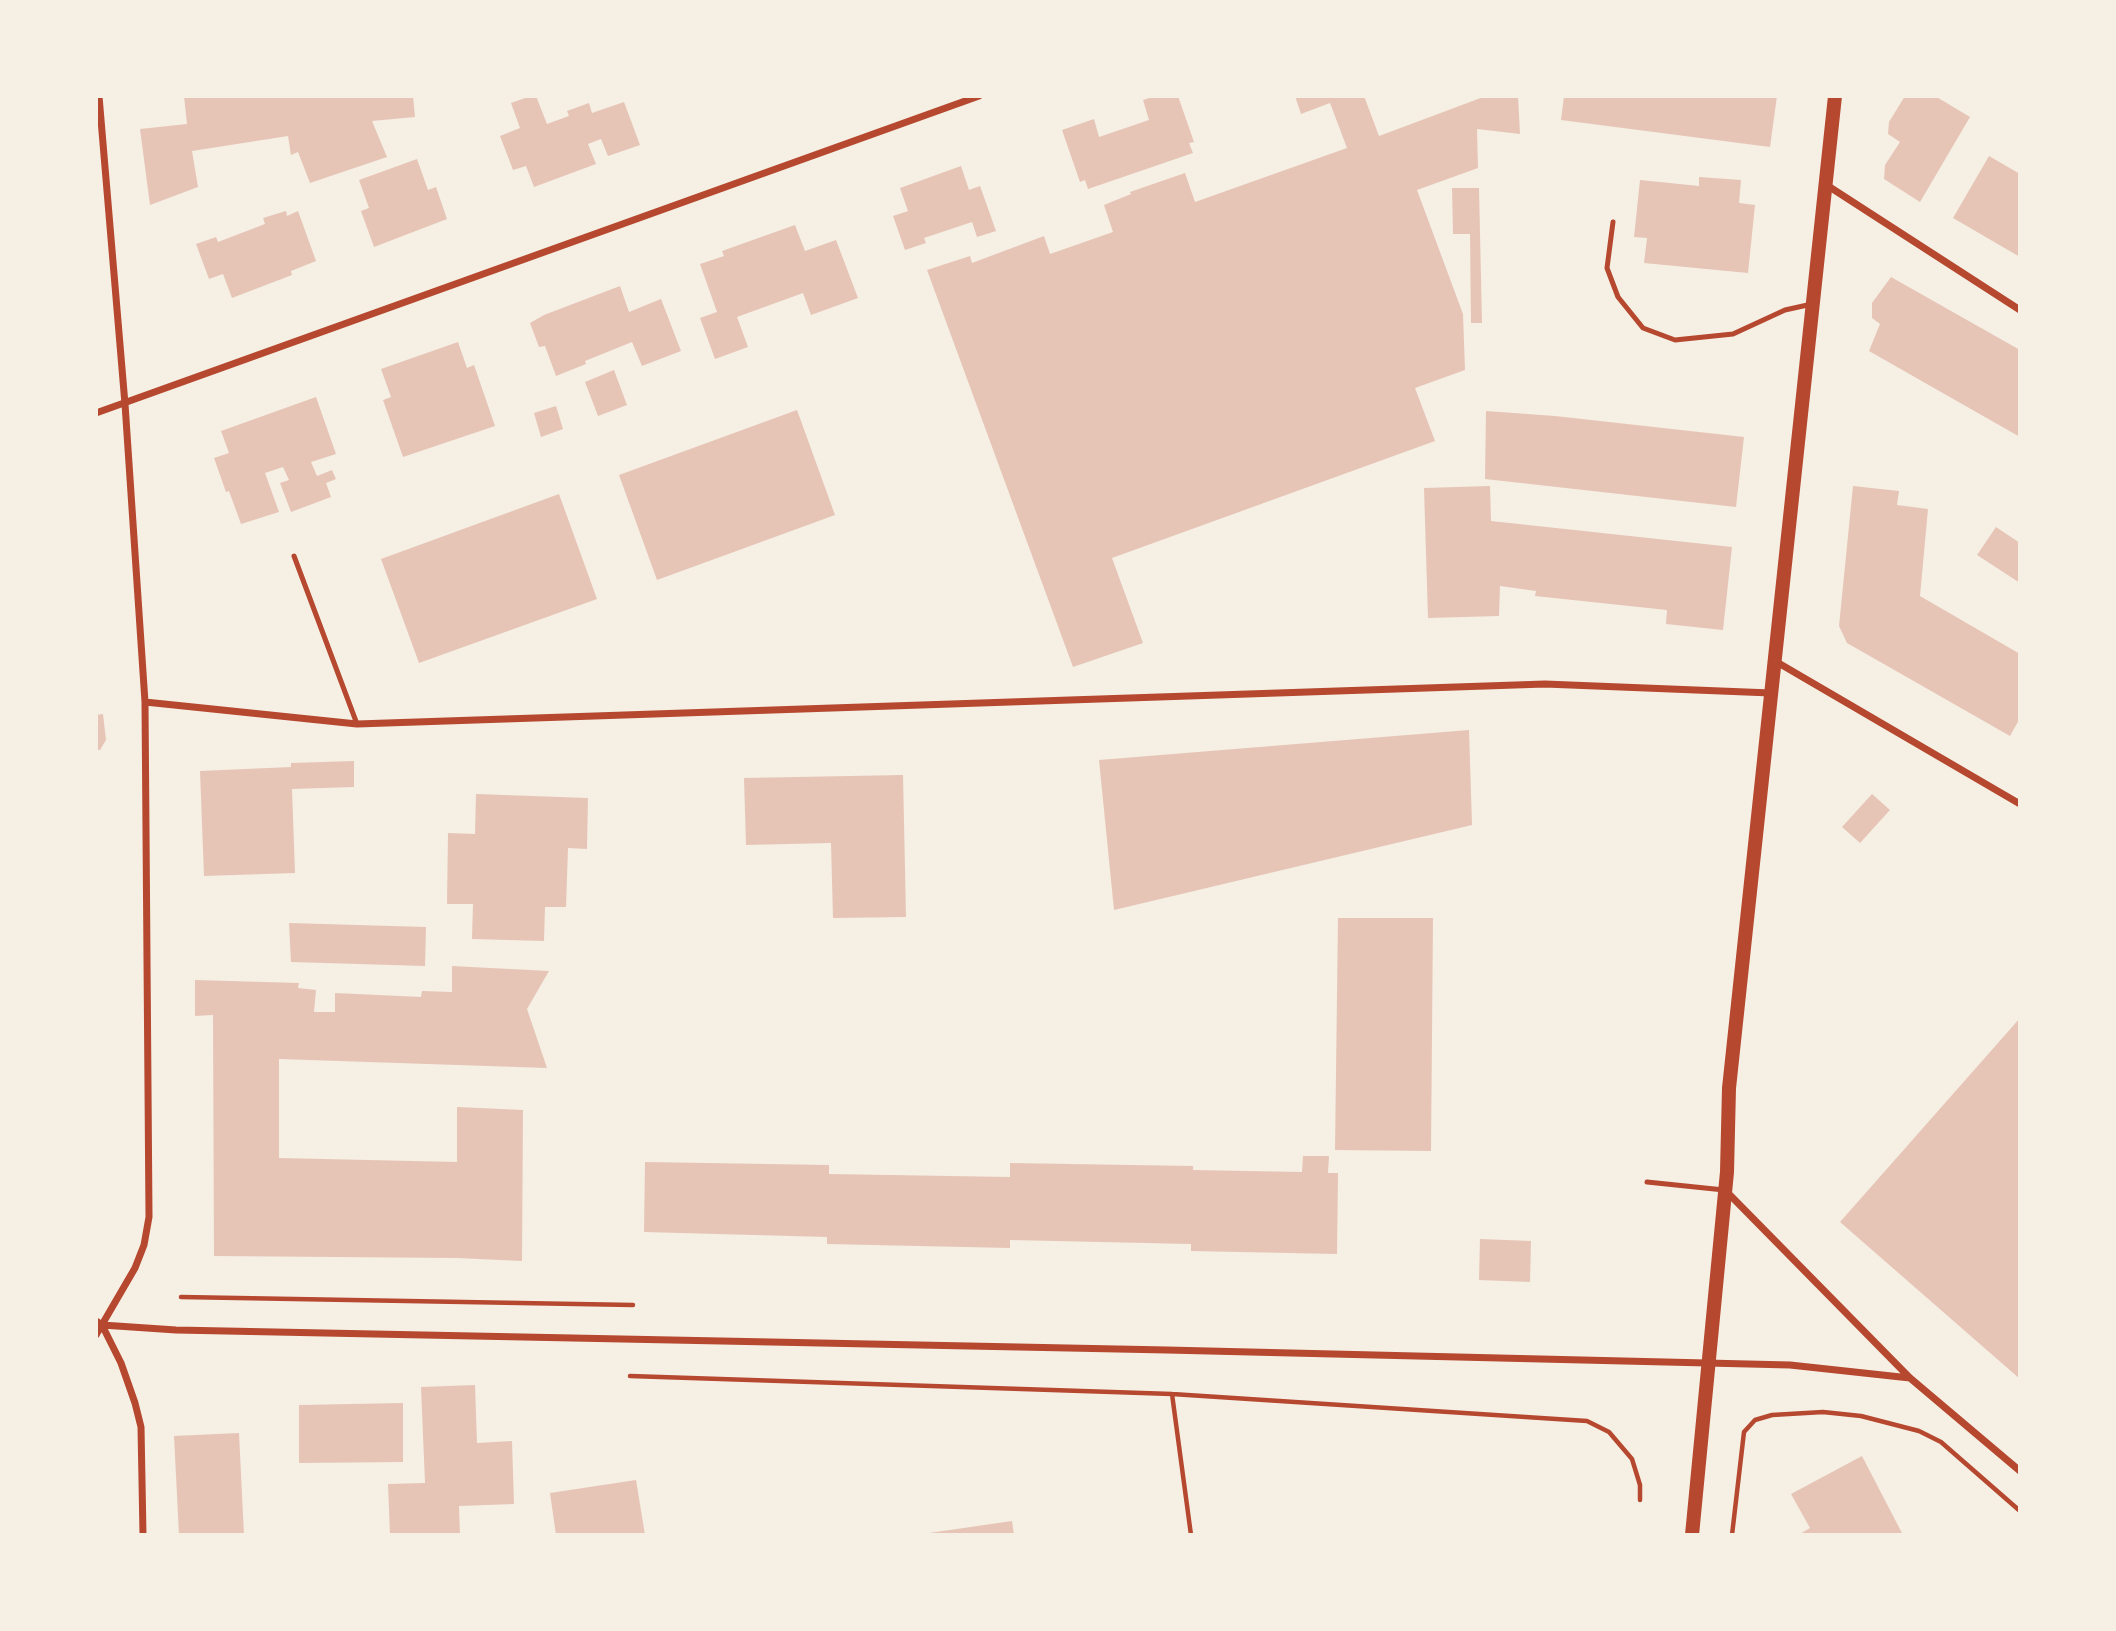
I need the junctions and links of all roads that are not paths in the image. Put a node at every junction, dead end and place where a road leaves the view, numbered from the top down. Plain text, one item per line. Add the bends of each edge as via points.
1 (99, 96) edge
2 (979, 96) edge
3 (1835, 96) edge
4 (1824, 184) junction
5 (1614, 222) dead end
6 (1812, 304) junction
7 (2020, 310) edge
8 (125, 404) junction
9 (96, 413) edge
10 (294, 556) dead end
11 (1775, 661) junction
12 (1771, 693) junction
13 (145, 702) junction
14 (357, 724) junction
15 (2020, 804) edge
16 (1647, 1182) dead end
17 (1725, 1190) junction
18 (99, 1323) edge
19 (96, 1335) edge
20 (1707, 1363) junction
21 (1910, 1378) junction
22 (2020, 1471) edge
23 (143, 1535) edge
24 (1692, 1535) edge

1 - 8 street
2 - 8 street
3 - 4 main road
4 - 6 main road
4 - 7 street
5 - 6 lane via 1607,268 1618,297 1643,328 1675,340 1733,334 1785,310
6 - 11 main road
8 - 9 street
8 - 13 street
10 - 14 lane
11 - 12 main road
11 - 15 street
12 - 14 street via 1545,684
12 - 17 main road via 1729,1088
13 - 14 street
13 - 18 street via 149,1217 135,1268
16 - 17 lane
17 - 20 main road
17 - 21 street
18 - 19 street
18 - 20 street via 204,1331
18 - 23 street via 128,1384 141,1427
20 - 21 street via 1790,1365
20 - 24 main road
21 - 22 street

